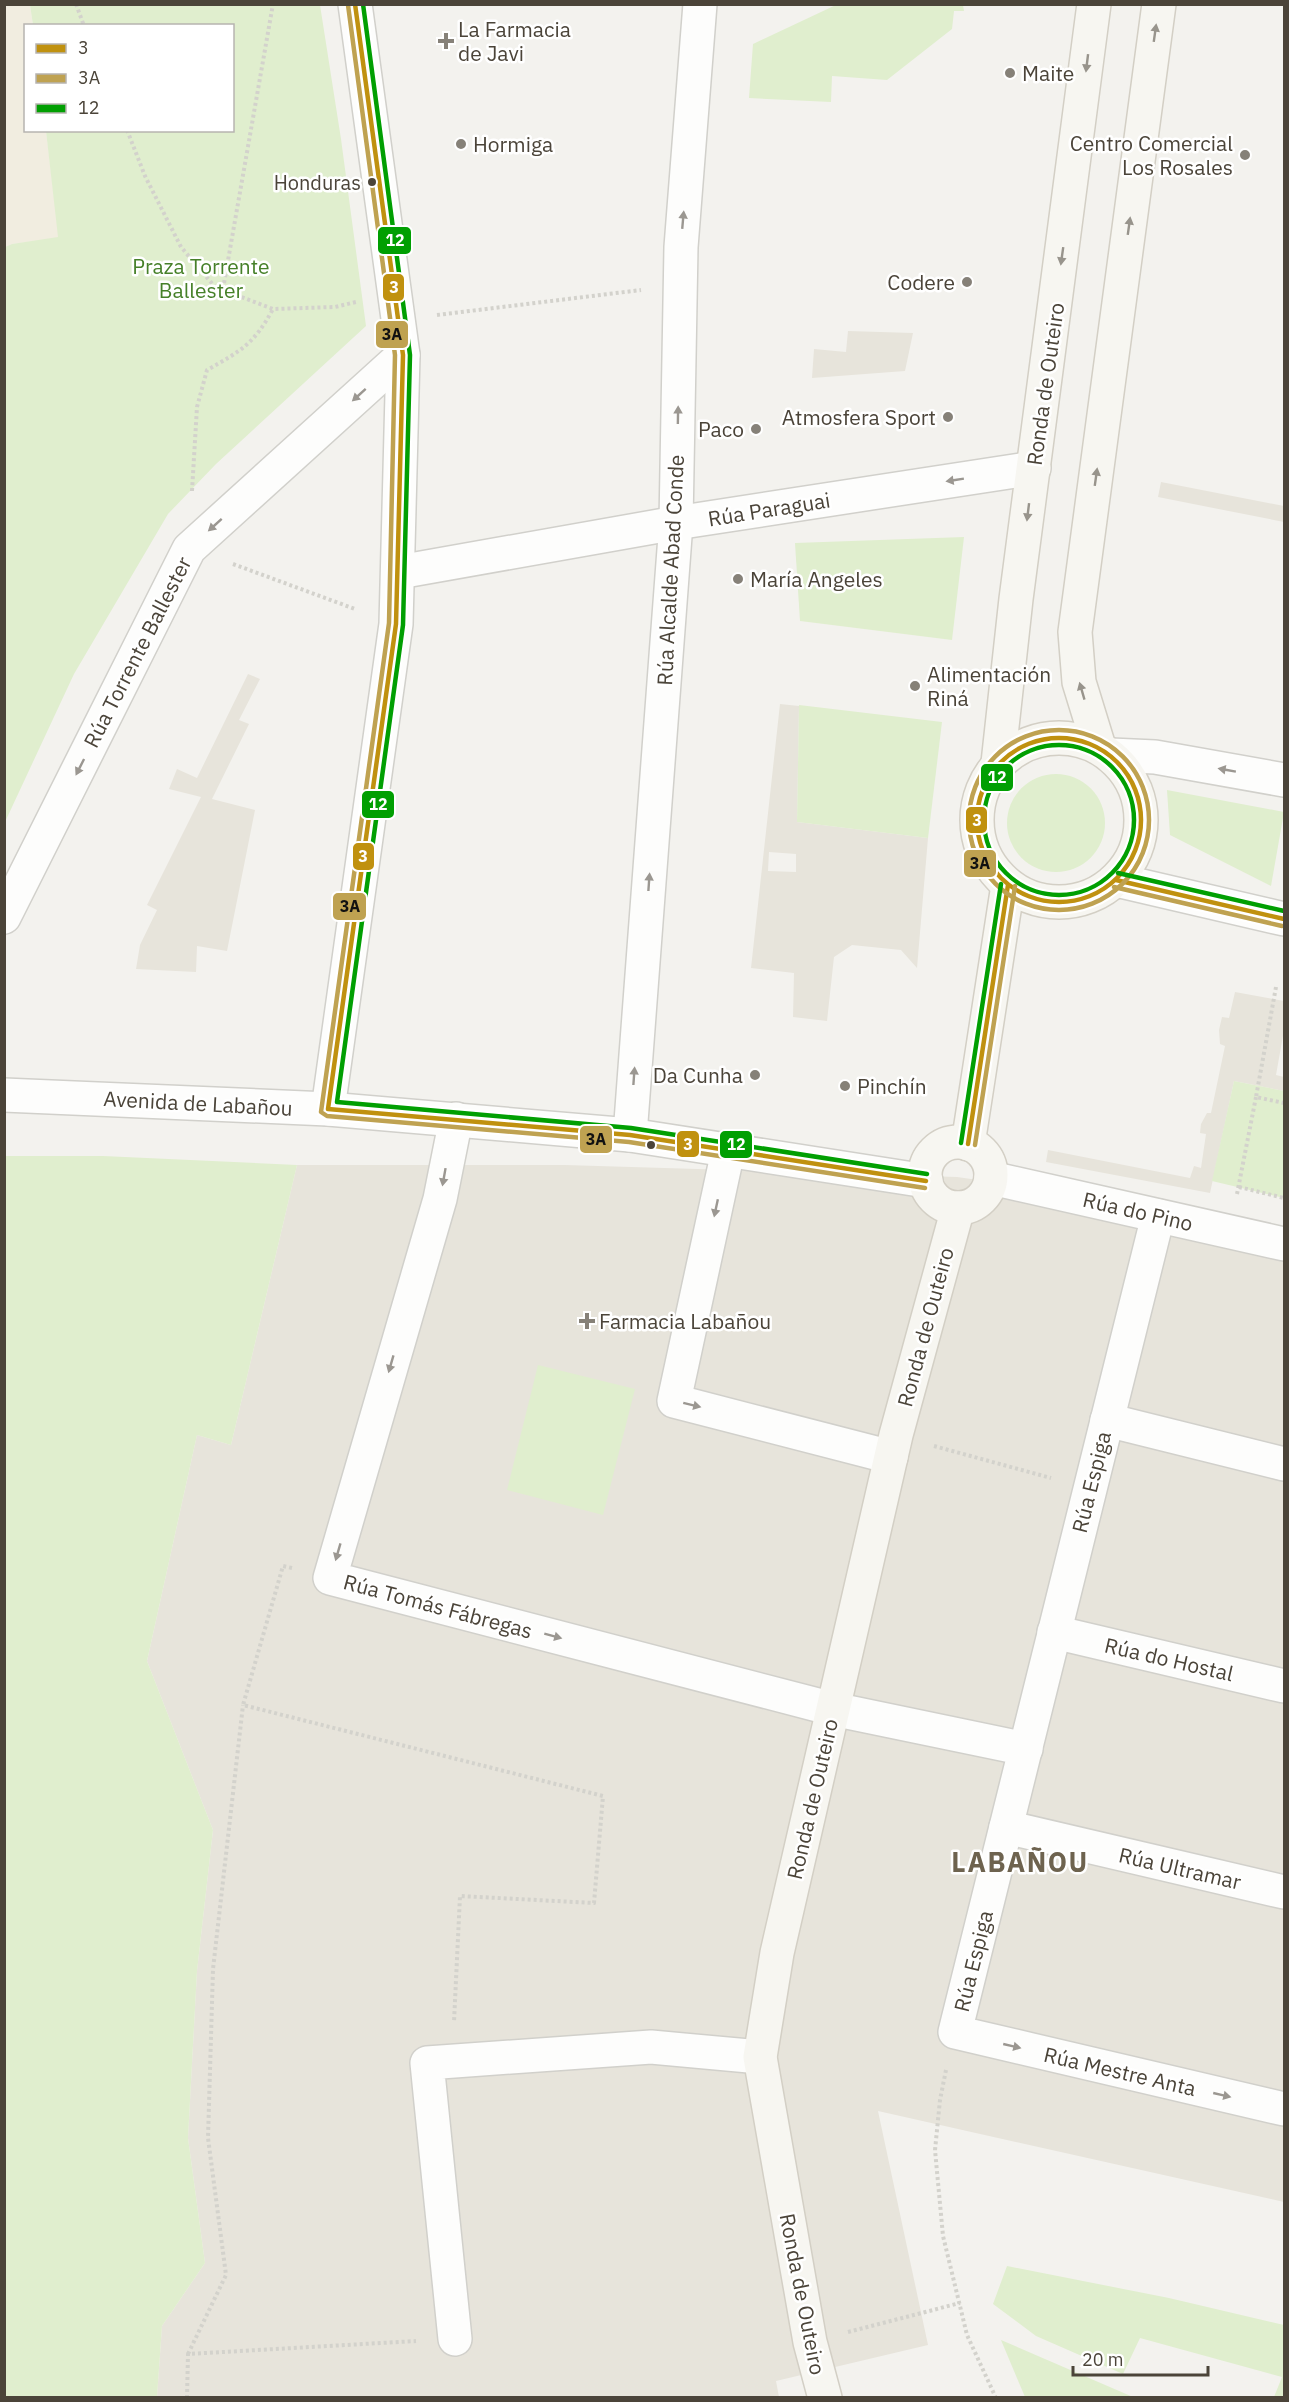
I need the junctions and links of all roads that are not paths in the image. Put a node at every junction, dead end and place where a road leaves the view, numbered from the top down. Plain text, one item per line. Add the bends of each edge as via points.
1 (355, 4) edge
2 (700, 4) edge
3 (1094, 4) edge
4 (1159, 4) edge
5 (403, 355) junction
6 (1034, 468) junction
7 (676, 523) junction
8 (399, 572) junction
9 (1105, 751) junction
10 (998, 763) junction
11 (1284, 780) edge
12 (1116, 880) junction
13 (1008, 885) junction
14 (4, 917) edge
15 (1284, 919) edge
16 (4, 1095) edge
17 (328, 1109) junction
18 (456, 1119) junction
19 (630, 1135) junction
20 (968, 1144) junction
21 (728, 1151) junction
22 (992, 1178) junction
23 (926, 1181) junction
24 (958, 1208) junction
25 (1158, 1216) junction
26 (1284, 1244) edge
27 (1107, 1420) junction
28 (893, 1446) junction
29 (1284, 1464) edge
30 (1054, 1632) junction
31 (1284, 1686) edge
32 (833, 1709) junction
33 (1026, 1749) junction
34 (1006, 1827) junction
35 (1284, 1892) edge
36 (955, 2032) joint
37 (760, 2057) junction
38 (1284, 2109) edge
39 (455, 2339) road end
40 (825, 2397) edge

1 - 5 street
7 -> 2 street, Rúa Alcalde Abad Conde via 681,247
3 -> 6 street, Ronda de Outeiro
9 -> 4 street, Ronda de Outeiro via 1079,682 1075,632
5 - 8 street
5 -> 14 street, Rúa Torrente Ballester via 189,549
6 -> 7 street, Rúa Paraguai
6 -> 10 street, Ronda de Outeiro
7 - 8 street, Rúa Paraguai
19 -> 7 street, Rúa Alcalde Abad Conde
8 - 17 street via 396,624
9 - 10 street, Ronda de Outeiro via 1073,738 1046,738 1019,747
11 -> 9 street
9 - 12 street, Ronda de Outeiro via 1127,772 1138,793 1142,816 1140,840 1131,861
10 - 13 street, Ronda de Outeiro via 983,786 976,813 978,840 989,865
12 - 13 street, Ronda de Outeiro via 1097,894 1074,901 1028,897
12 - 15 street
13 - 20 street
16 - 17 street, Avenida de Labañou
17 - 18 street, Avenida de Labañou
18 - 19 street, Avenida de Labañou
18 -> 32 street, Rúa Tomás Fábregas via 440,1199 330,1578
19 - 21 street, Avenida de Labañou
20 - 22 street via 986,1156
20 - 23 street via 948,1143 940,1148 928,1163
21 - 23 street, Avenida de Labañou
21 -> 28 street via 674,1401
22 - 24 street via 984,1195 968,1207
22 - 25 street, Rúa do Pino
23 - 24 street via 941,1203
24 - 28 street, Ronda de Outeiro
25 - 26 street, Rúa do Pino
25 - 27 street, Rúa Espiga
27 - 29 street
27 - 30 street, Rúa Espiga
28 - 32 street, Ronda de Outeiro
30 - 31 street, Rúa do Hostal
30 - 33 street, Rúa Espiga
32 - 33 street
32 - 37 street, Ronda de Outeiro via 777,1953
33 - 34 street, Rúa Espiga
34 - 35 street, Rúa Ultramar
34 - 36 street, Rúa Espiga
36 -> 38 street, Rúa Mestre Anta
37 - 39 street via 651,2047 427,2063
37 - 40 street, Ronda de Outeiro via 810,2342

